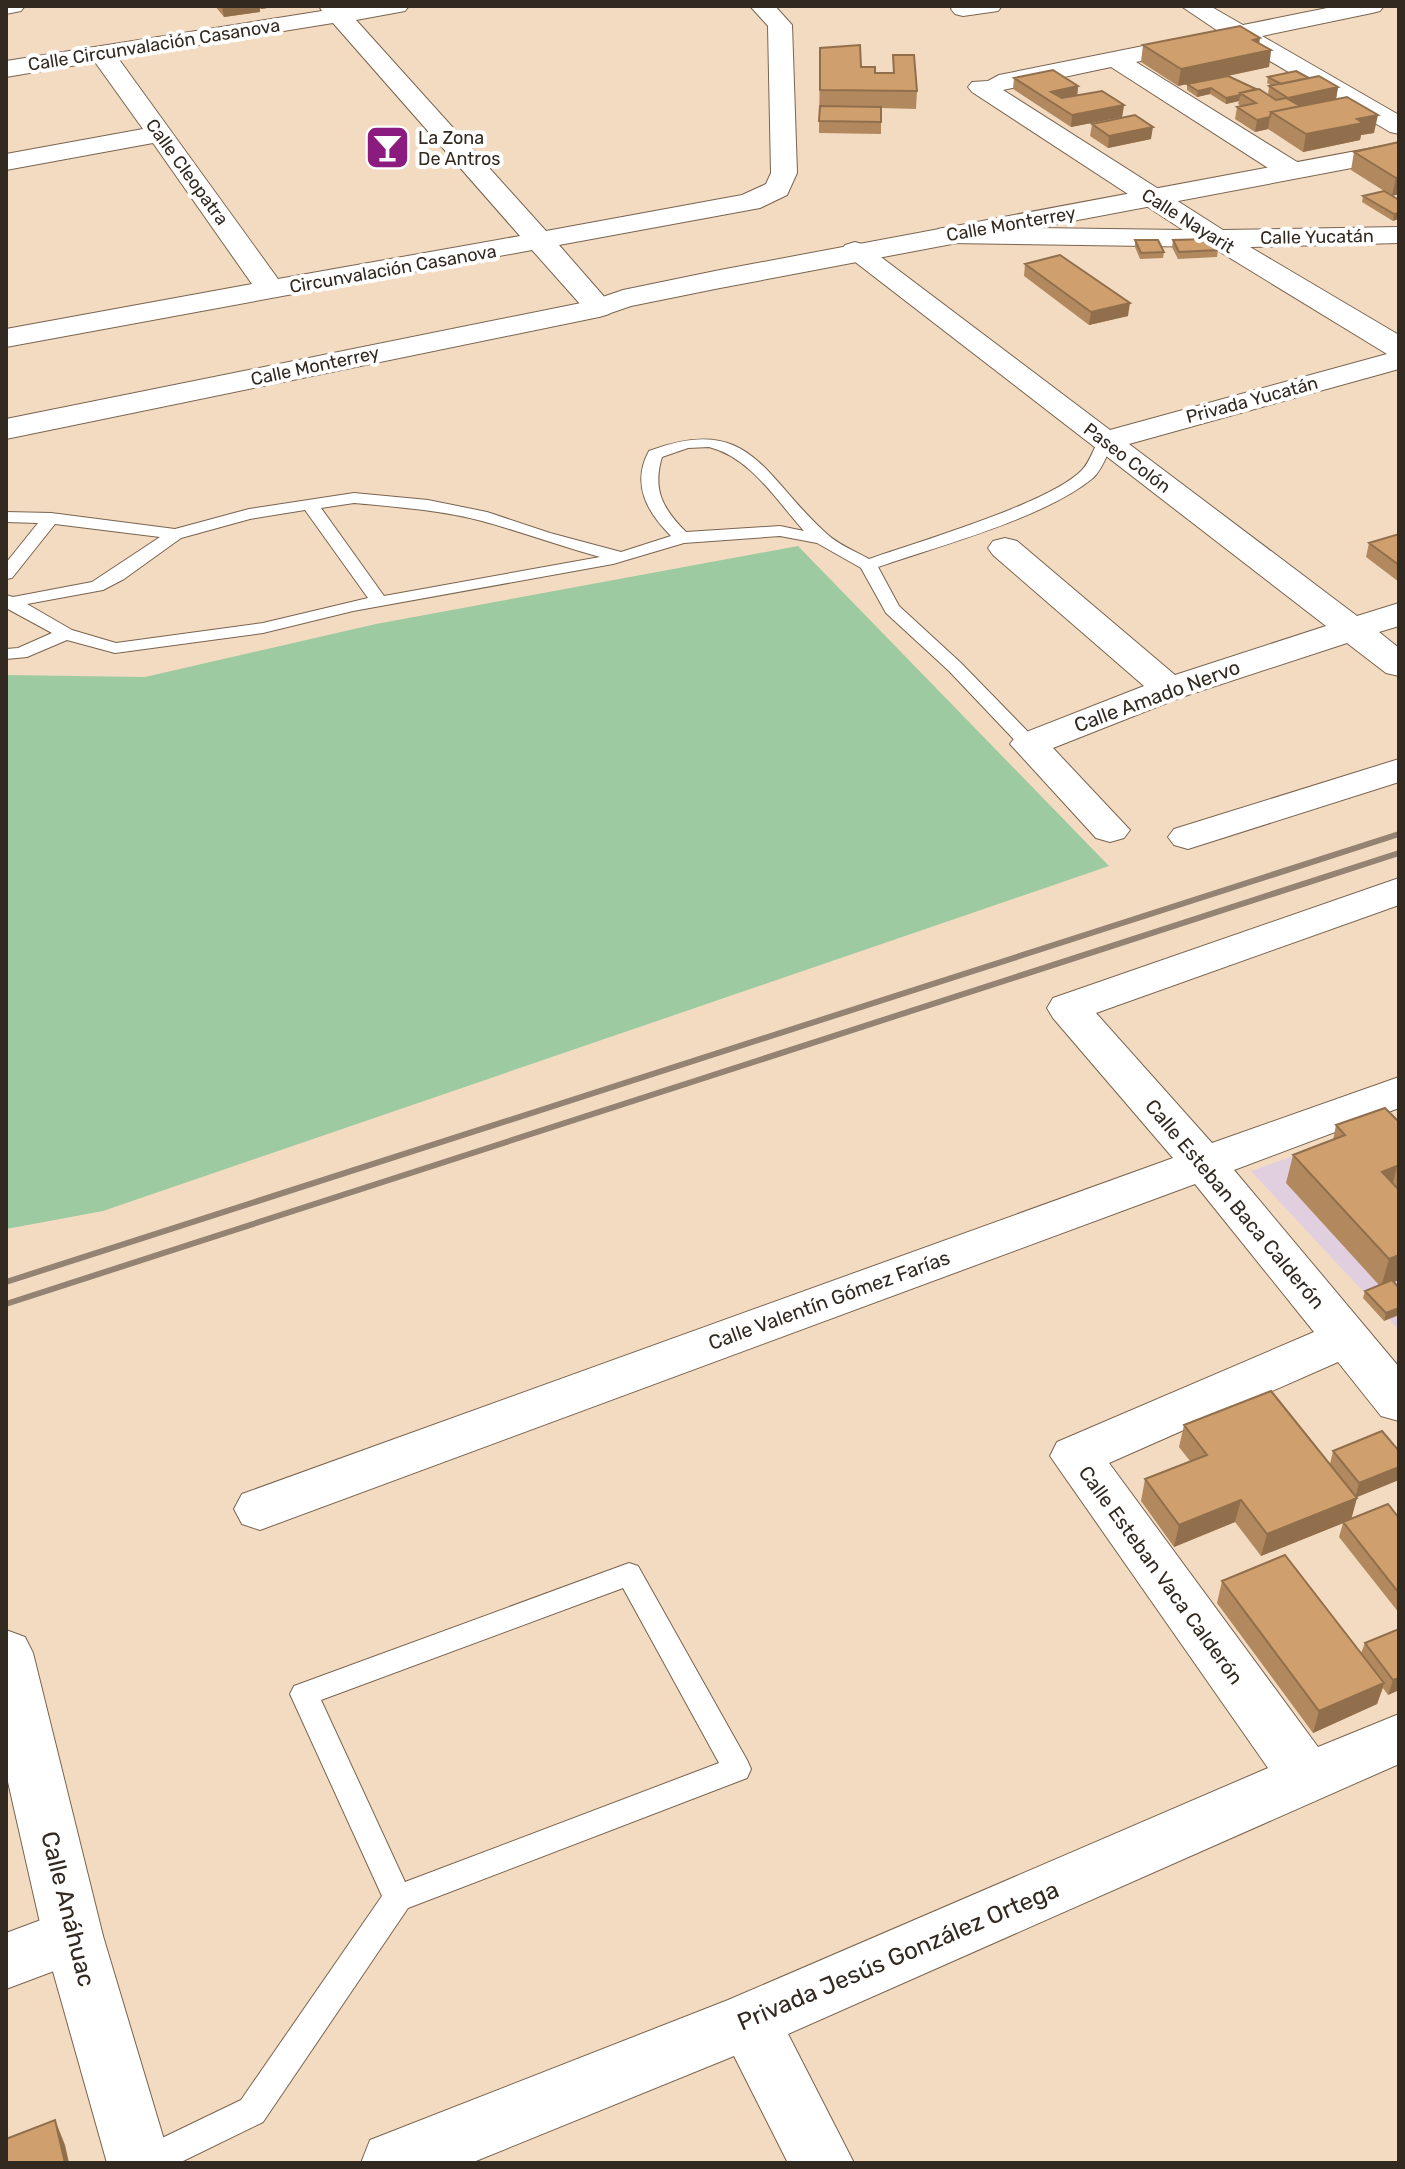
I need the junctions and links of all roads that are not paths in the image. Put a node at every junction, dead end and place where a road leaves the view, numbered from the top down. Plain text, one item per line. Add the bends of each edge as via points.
1 (13, 6) edge
2 (397, 6) edge
3 (762, 6) edge
4 (990, 6) edge
5 (1193, 6) edge
6 (6, 7) edge
7 (963, 9) dead end
8 (1373, 9) edge
9 (335, 10) edge
10 (1241, 34) junction
11 (102, 54) junction
12 (1116, 60) junction
13 (6, 69) edge
14 (1399, 126) edge
15 (160, 134) junction
16 (1399, 151) edge
17 (6, 162) edge
18 (1292, 171) junction
19 (1151, 199) junction
20 (948, 235) junction
21 (1399, 235) edge
22 (1216, 239) junction
23 (543, 241) junction
24 (855, 251) junction
25 (272, 291) junction
26 (605, 302) junction
27 (6, 338) edge
28 (1399, 348) edge
29 (1399, 360) edge
30 (6, 417) edge
31 (6, 429) edge
32 (1106, 441) junction
33 (310, 505) junction
34 (6, 517) edge
35 (51, 518) junction
36 (175, 534) junction
37 (682, 538) junction
38 (822, 539) junction
39 (1005, 548) dead end
40 (622, 557) junction
41 (868, 565) junction
42 (6, 574) edge
43 (379, 601) junction
44 (7, 602) edge
45 (1399, 614) edge
46 (1352, 629) junction
47 (66, 634) junction
48 (6, 654) edge
49 (1399, 665) edge
50 (1169, 689) junction
51 (1029, 744) junction
52 (1399, 770) edge
53 (1110, 830) dead end
54 (1188, 837) dead end
55 (1399, 891) edge
56 (1399, 1092) edge
57 (1203, 1163) junction
58 (1346, 1338) junction
59 (1399, 1402) edge
60 (260, 1509) dead end
61 (6, 1653) edge
62 (1399, 1738) edge
63 (1308, 1779) junction
64 (398, 1898) junction
65 (73, 1936) junction
66 (6, 1961) edge
67 (748, 2021) junction
68 (142, 2163) edge
69 (393, 2163) edge
70 (822, 2163) edge

1 - 6 street
2 - 9 street, Calle Circunvalación Casanova
3 - 23 street, Circunvalación Casanova via 780,25 784,173 777,189 750,202
4 - 7 street
5 - 10 street
8 - 10 street
9 - 11 street, Calle Circunvalación Casanova
9 - 23 street
10 - 12 street
10 - 14 street
11 - 13 street, Calle Circunvalación Casanova
11 - 15 street, Calle Cleopatra
12 - 18 street
12 - 19 street, Calle Nayarit via 981,87
15 - 17 street
15 - 25 street, Calle Cleopatra
16 - 18 street, Calle Monterrey
18 - 19 street, Calle Monterrey
19 - 20 street, Calle Monterrey
19 - 22 street, Calle Nayarit
20 - 22 street, Calle Yucatán
20 - 24 street, Calle Monterrey
21 - 22 street, Calle Yucatán
22 - 28 street, Calle Nayarit
23 - 25 street, Circunvalación Casanova
23 - 26 street
24 - 26 street, Calle Monterrey
24 - 32 street, Paseo Colón
25 - 27 street, Circunvalación Casanova
26 - 30 street, Calle Monterrey
26 - 31 street, Calle Monterrey
29 - 32 street, Privada Yucatán
32 - 41 lane via 1089,473 1057,494
32 - 46 street, Paseo Colón
33 - 36 lane via 249,514
33 - 40 lane via 354,498 428,505
33 - 43 lane
34 - 35 lane
35 - 36 lane
35 - 42 lane
36 - 44 lane via 97,586
37 - 38 lane via 780,531
37 - 38 lane via 655,511 647,476 655,454 683,444 712,442 759,472
37 - 40 lane
38 - 41 lane
39 - 50 street
40 - 43 lane
41 - 51 lane via 892,609
43 - 47 lane via 263,628 115,648
44 - 47 lane
45 - 46 street, Calle Amado Nervo
46 - 49 street, Paseo Colón
46 - 50 street, Calle Amado Nervo
47 - 48 lane
50 - 51 street, Calle Amado Nervo
51 - 53 street
52 - 54 street
55 - 57 street, Calle Esteban Baca Calderón via 1068,1008
56 - 57 street, Calle Valentín Gómez Farías
57 - 58 street, Calle Esteban Baca Calderón
57 - 60 street, Calle Valentín Gómez Farías
58 - 59 street, Calle Esteban Baca Calderón
58 - 63 street, Calle Esteban Vaca Calderón via 1075,1456
61 - 65 street, Calle Anáhuac
62 - 63 street, Privada Jesús González Ortega
63 - 67 street, Privada Jesús González Ortega
64 - 64 lane via 737,1769 629,1574 304,1694
64 - 68 lane via 252,2111
65 - 66 street
65 - 68 street, Calle Anáhuac
67 - 69 street, Privada Jesús González Ortega
67 - 70 street

